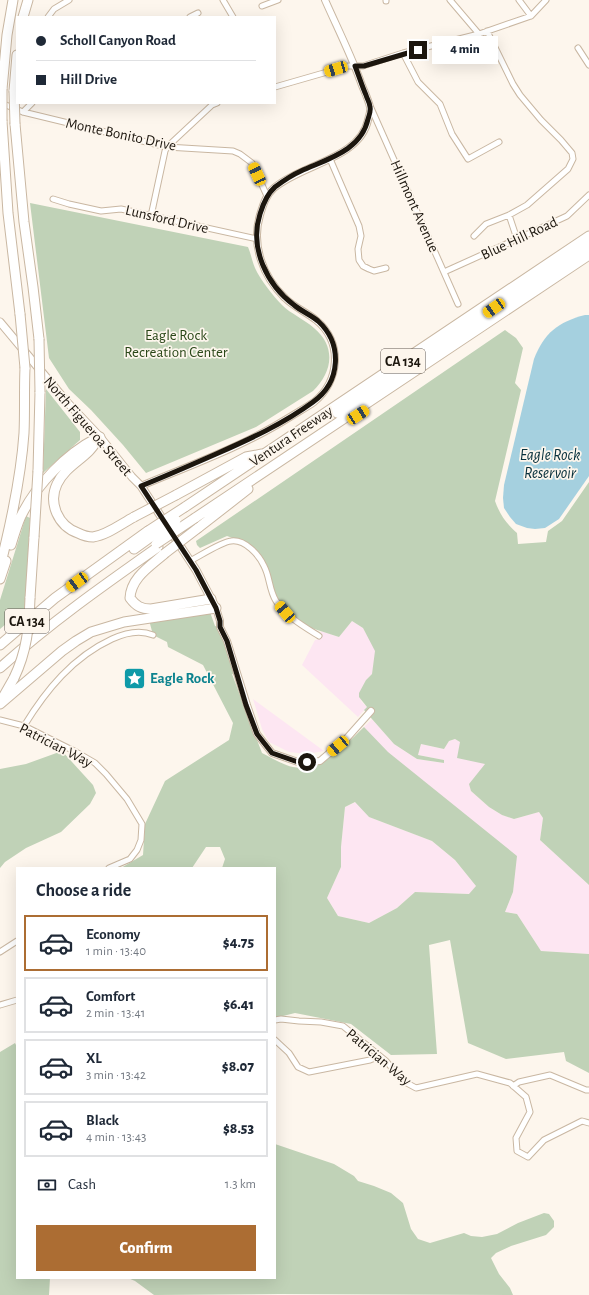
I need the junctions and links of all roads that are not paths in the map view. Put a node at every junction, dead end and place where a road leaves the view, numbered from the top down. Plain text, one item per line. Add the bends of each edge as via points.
1 (13, 0) edge
2 (28, 0) edge
3 (69, 0) edge
4 (223, 0) edge
5 (278, 0) edge
6 (325, 0) edge
7 (450, 0) edge
8 (519, 0) edge
9 (546, 0) edge
10 (262, 6) dead end
11 (198, 12) dead end
12 (23, 16) edge
13 (49, 16) edge
14 (192, 16) edge
15 (232, 16) edge
16 (531, 16) junction
17 (487, 31) junction
18 (479, 34) junction
19 (578, 48) dead end
20 (403, 54) junction
21 (589, 65) edge
22 (355, 66) junction
23 (16, 67) edge
24 (276, 87) edge
25 (0, 102) edge
26 (31, 104) edge
27 (214, 104) edge
28 (371, 108) junction
29 (23, 112) junction
30 (499, 142) dead end
31 (167, 147) junction
32 (330, 159) junction
33 (589, 195) edge
34 (267, 196) junction
35 (54, 200) dead end
36 (509, 215) junction
37 (151, 216) junction
38 (474, 236) dead end
39 (257, 239) junction
40 (517, 239) junction
41 (587, 240) edge
42 (589, 255) edge
43 (589, 262) edge
44 (386, 268) dead end
45 (543, 271) junction
46 (444, 272) junction
47 (563, 275) junction
48 (458, 304) dead end
49 (0, 322) edge
50 (100, 437) junction
51 (266, 453) junction
52 (141, 486) junction
53 (192, 518) junction
54 (156, 543) junction
55 (190, 561) junction
56 (0, 567) edge
57 (0, 579) edge
58 (211, 599) junction
59 (216, 608) junction
60 (153, 635) dead end
61 (319, 636) dead end
62 (0, 645) edge
63 (0, 668) edge
64 (0, 703) edge
65 (371, 711) dead end
66 (2, 720) edge
67 (24, 726) junction
68 (111, 867) edge
69 (16, 942) edge
70 (0, 952) edge
71 (16, 1000) edge
72 (0, 1005) edge
73 (276, 1020) edge
74 (276, 1041) edge
75 (380, 1056) junction
76 (513, 1086) junction
77 (589, 1090) edge
78 (589, 1123) edge

1 - 56 highway, bridge via 2,89 2,121 8,214 25,368 24,434 16,497
2 - 12 highway
3 - 13 street via 54,9
4 - 15 street
5 - 10 street
6 - 22 street
7 - 18 street
8 - 16 street
9 - 16 street
11 - 14 street
16 - 17 street
17 - 18 street
17 - 36 street via 520,95 572,153 573,159 568,169 542,192 527,205
18 - 20 street
19 - 21 street
20 - 22 street via 364,66
20 - 30 street via 418,82 440,104 452,134 468,159
22 - 24 street
22 - 28 street
23 - 64 highway, bridge via 15,124 39,339 40,392 29,628 25,650
25 - 29 street, Monte Bonito Drive
26 - 29 street
27 - 31 street
28 - 32 street via 362,135 349,148
28 - 46 street, Hillmont Avenue
29 - 31 street, Monte Bonito Drive
31 - 34 street, Monte Bonito Drive via 233,151 240,154 252,163
31 - 37 street
32 - 34 street via 295,174
32 - 44 street via 361,236 359,260 363,266 374,271
33 - 40 street, Blue Hill Road via 567,216
34 - 39 street via 259,216
35 - 37 street, Lunsford Drive via 101,211 118,208
36 - 38 street via 486,224
36 - 40 street
37 - 39 street, Lunsford Drive
39 - 52 street via 268,278 284,297 317,320 330,335 336,357 331,381 314,402 272,428
40 - 46 street, Blue Hill Road
41 - 45 highway, Ventura Freeway / CA 134
42 - 47 highway
43 - 47 highway, Ventura Freeway / CA 134
45 - 51 highway, Ventura Freeway / CA 134
45 - 53 highway
46 - 48 street, Hillmont Avenue
47 - 53 highway
47 - 53 highway, Ventura Freeway / CA 134 via 254,484
49 - 50 main road, North Figueroa Street via 66,401
50 - 51 highway, bridge via 89,451 62,475 53,494 60,522 84,536 93,537 104,533 246,457
50 - 52 main road, North Figueroa Street
50 - 57 highway via 82,446 55,469 30,500 20,517
51 - 53 highway, Ventura Freeway / CA 134
52 - 55 main road, North Figueroa Street
53 - 54 highway, bridge
53 - 54 highway, Ventura Freeway / CA 134, bridge
53 - 54 highway, bridge
54 - 58 highway via 130,591 130,598 134,603 138,607 151,609
54 - 62 highway, Ventura Freeway / CA 134 via 55,598
54 - 63 highway, Ventura Freeway / CA 134
55 - 58 main road, North Figueroa Street
55 - 61 street via 226,542 233,540 243,543 264,566 277,602 297,623
58 - 59 main road, North Figueroa Street
59 - 64 highway via 124,622 91,632 62,651
59 - 65 street via 220,627 227,641 257,734 272,753 301,763 320,761 347,738
60 - 67 street via 131,632 100,644 86,653 60,677
66 - 67 street, Patrician Way
67 - 68 street, Patrician Way via 95,763 135,810 142,824 141,840 137,850 130,859
69 - 70 street
71 - 72 street
73 - 75 street, Patrician Way via 343,1026
74 - 75 street via 298,1066 310,1072
75 - 76 street, Patrician Way via 403,1081 416,1088 477,1074
76 - 77 street via 519,1082 550,1075
76 - 78 street, Patrician Way via 526,1097 530,1112 516,1138 517,1150 528,1157 544,1140 582,1121

